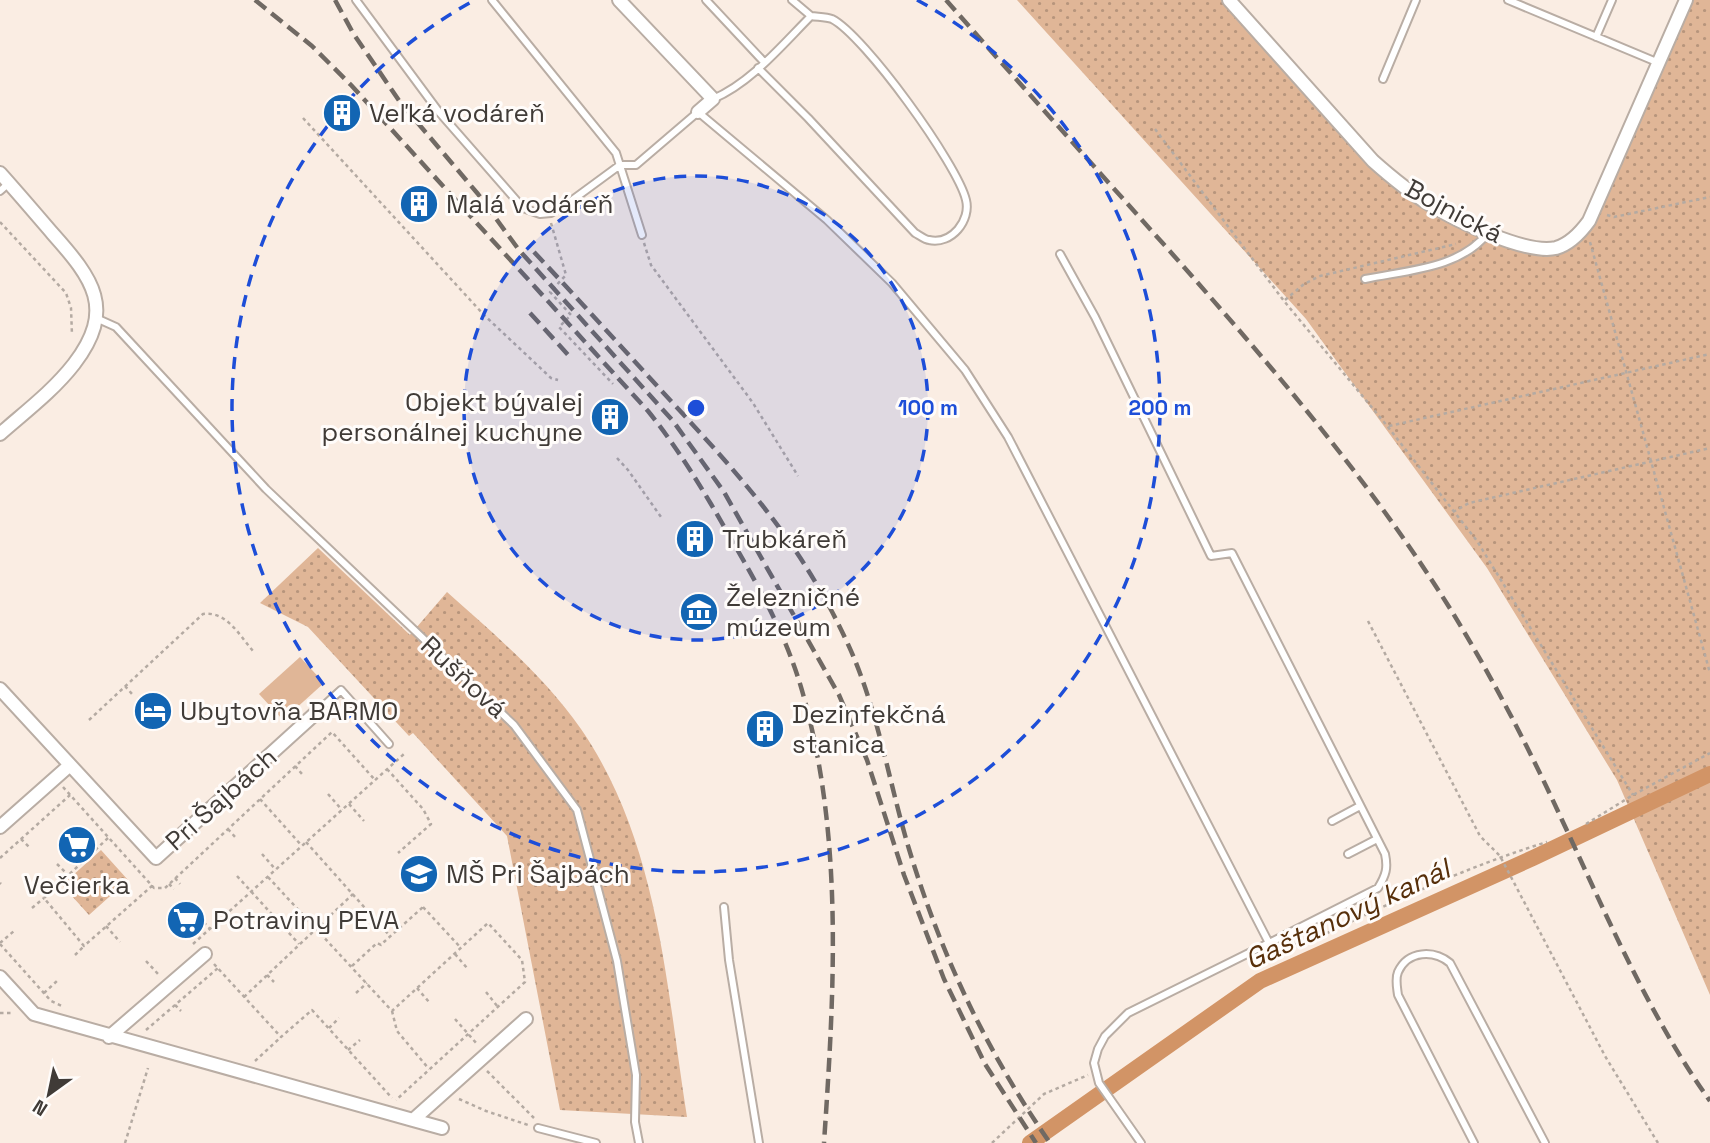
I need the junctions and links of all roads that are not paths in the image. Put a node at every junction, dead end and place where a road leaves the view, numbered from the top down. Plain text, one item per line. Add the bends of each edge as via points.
1 (356, 0) edge
2 (492, 0) edge
3 (619, 0) edge
4 (706, 0) edge
5 (792, 0) edge
6 (1228, 0) edge
7 (1416, 0) edge
8 (1508, 0) edge
9 (1612, 0) edge
10 (1686, 0) edge
11 (811, 16) junction
12 (1597, 37) junction
13 (1659, 63) junction
14 (761, 65) junction
15 (1383, 79) dead end
16 (713, 99) junction
17 (698, 111) junction
18 (620, 165) junction
19 (3, 183) edge
20 (1483, 231) junction
21 (642, 235) road end
22 (1060, 254) dead end
23 (1365, 279) dead end
24 (96, 318) junction
25 (0, 434) edge
26 (0, 689) edge
27 (317, 712) joint
28 (389, 744) dead end
29 (70, 765) junction
30 (1360, 806) junction
31 (1332, 821) dead end
32 (0, 827) edge
33 (1377, 839) junction
34 (1348, 853) dead end
35 (724, 907) dead end
36 (1271, 942) junction
37 (205, 954) road end
38 (0, 977) edge
39 (526, 1019) dead end
40 (109, 1037) junction
41 (412, 1121) junction
42 (442, 1128) dead end
43 (538, 1128) road end
44 (596, 1143) edge
45 (639, 1143) edge
46 (759, 1143) edge
47 (1141, 1143) edge
48 (1474, 1143) edge
49 (1545, 1143) edge

1 - 18 lane via 439,112 513,198 533,213 561,208
2 - 18 lane via 616,153
3 - 16 street
4 - 14 lane
5 - 11 lane
6 - 20 street, Bojnická via 1373,162 1431,205
7 - 15 lane
8 - 12 lane
9 - 12 lane
10 - 13 street, Bojnická
11 - 14 lane
11 - 14 lane via 831,19 875,59 936,142 951,163 967,201 963,225 950,237 930,241 915,233
12 - 13 lane
13 - 20 street, Bojnická via 1582,230 1553,248 1533,248
14 - 16 lane via 727,94
16 - 17 street
17 - 18 lane via 636,165
17 - 36 lane via 892,283 965,370 1008,438
18 - 21 lane
19 - 24 street via 83,267 94,293
20 - 23 lane via 1477,247 1455,260
22 - 30 lane via 1211,556 1232,553
24 - 25 street via 85,349 60,380
24 - 45 lane, Rušňová via 116,327 266,489 514,725 576,810 617,961 636,1074
26 - 29 street, Pri Šajbách
27 - 28 lane via 341,690
27 - 29 street, Pri Šajbách via 156,858
29 - 32 street
30 - 31 lane
30 - 33 lane
33 - 34 lane
33 - 36 lane via 1387,867 1378,888
35 - 46 lane
36 - 47 lane via 1128,1013 1098,1049 1094,1063 1099,1083
37 - 40 street
38 - 40 street via 34,1014
39 - 41 street
40 - 41 street
41 - 42 street
43 - 44 lane
48 - 49 lane via 1398,995 1398,971 1416,956 1441,955 1450,963

